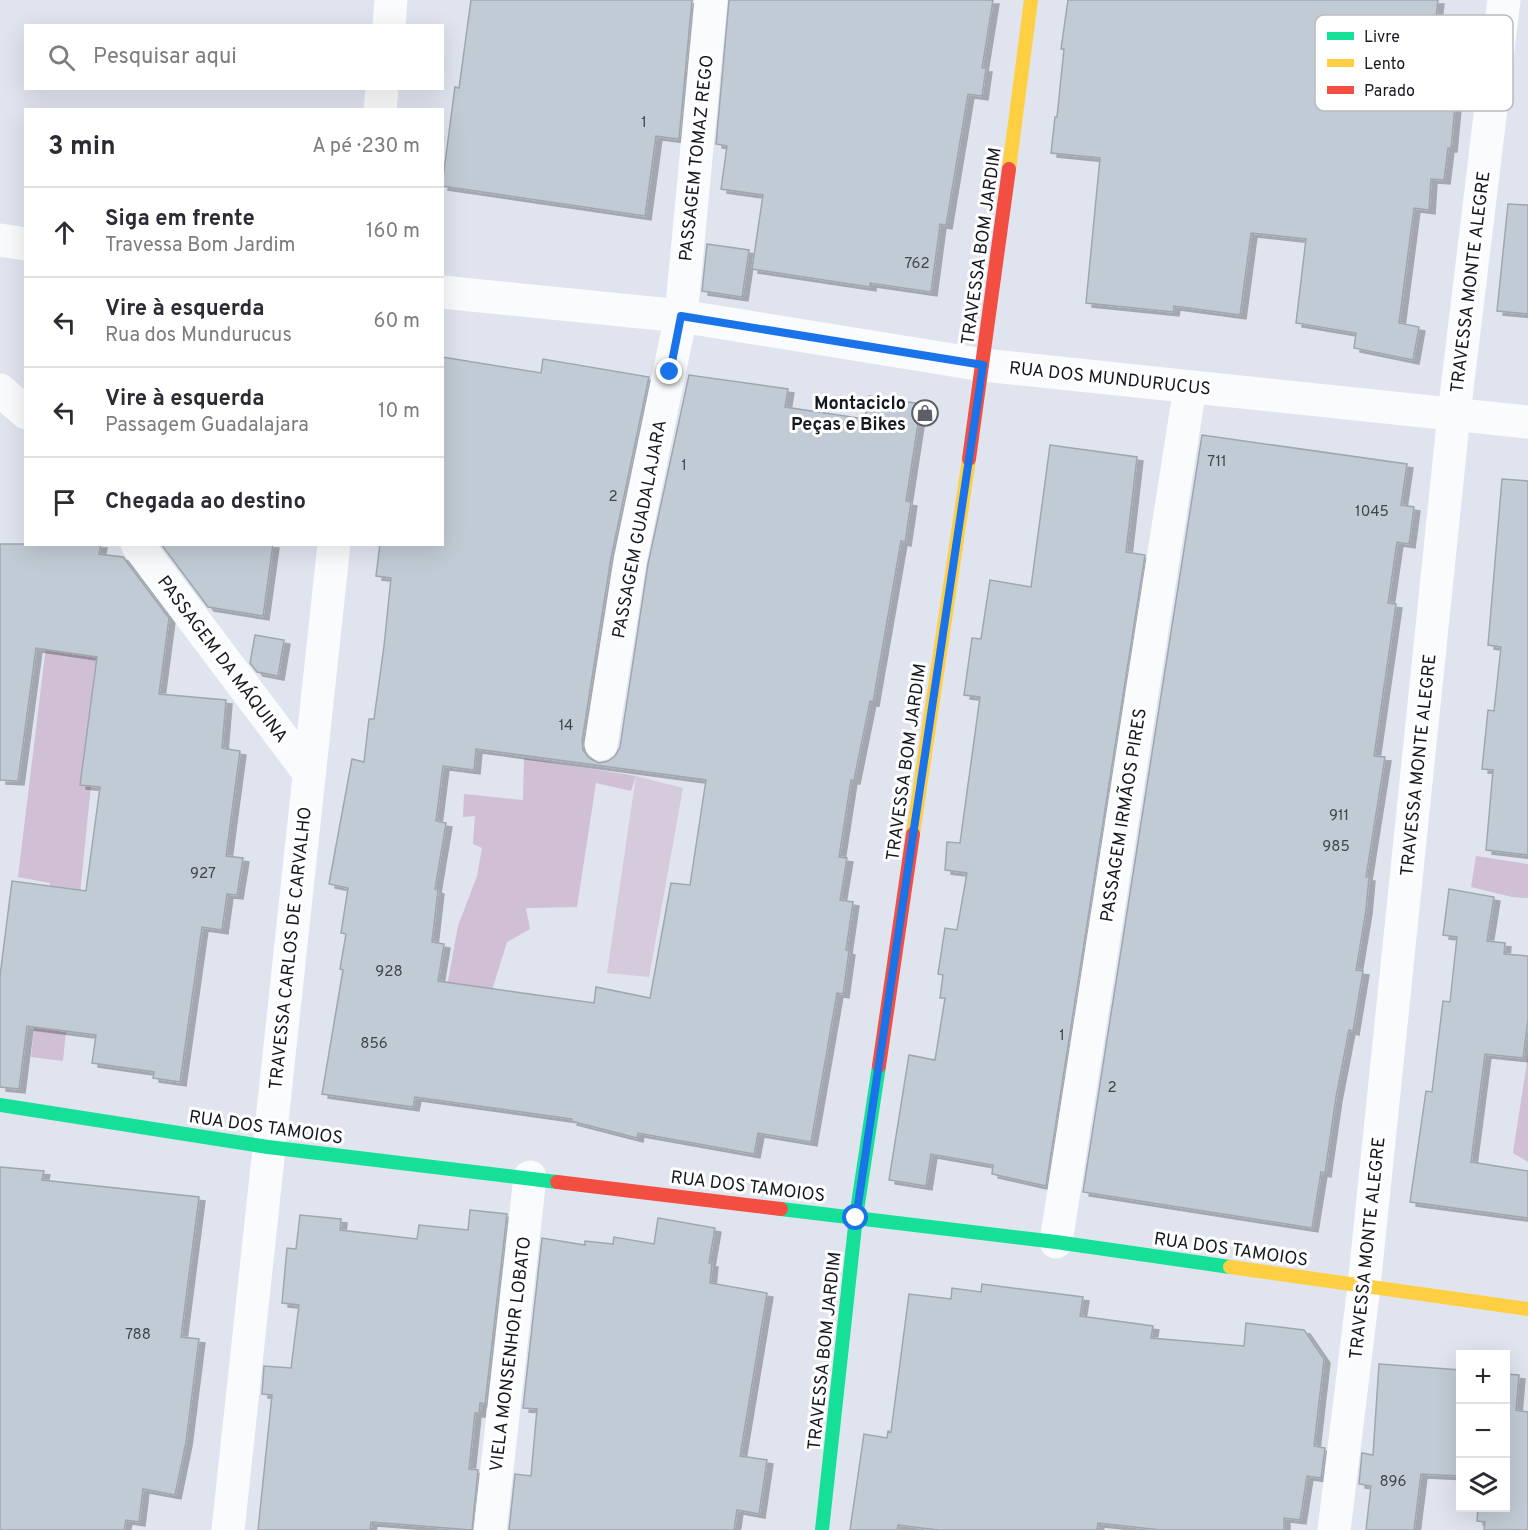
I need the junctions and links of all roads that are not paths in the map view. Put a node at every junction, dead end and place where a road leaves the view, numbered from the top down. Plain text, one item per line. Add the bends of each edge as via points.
1 (391, 0) edge
2 (711, 0) edge
3 (1031, 0) edge
4 (1504, 0) edge
5 (1502, 15) edge
6 (388, 24) edge
7 (382, 90) edge
8 (380, 108) edge
9 (1491, 111) edge
10 (0, 240) edge
11 (24, 244) edge
12 (444, 292) edge
13 (681, 316) junction
14 (983, 365) junction
15 (1190, 387) junction
16 (0, 390) edge
17 (24, 411) edge
18 (1454, 414) junction
19 (1528, 423) edge
20 (139, 546) edge
21 (334, 546) edge
22 (601, 744) dead end
23 (309, 773) junction
24 (0, 1105) edge
25 (268, 1147) junction
26 (530, 1177) junction
27 (856, 1218) junction
28 (1056, 1242) junction
29 (1364, 1286) junction
30 (1528, 1309) edge
31 (228, 1530) edge
32 (490, 1530) edge
33 (822, 1530) edge
34 (1334, 1530) edge

1 - 6 street
2 - 13 street, PASSAGEM TOMAZ REGO
3 - 14 street, TRAVESSA BOM JARDIM
4 - 5 street, TRAVESSA MONTE ALEGRE
7 - 8 street
9 - 18 street, TRAVESSA MONTE ALEGRE
10 - 11 street
12 - 13 street, RUA DOS MUNDURUCUS
13 - 14 street, RUA DOS MUNDURUCUS
13 - 22 street, PASSAGEM GUADALAJARA via 630,561
14 - 15 street, RUA DOS MUNDURUCUS
14 - 27 street, TRAVESSA BOM JARDIM
15 - 18 street, RUA DOS MUNDURUCUS
15 - 28 street, PASSAGEM IRMÃOS PIRES
16 - 17 street
18 - 19 street, RUA DOS MUNDURUCUS
18 - 29 street, TRAVESSA MONTE ALEGRE
20 - 23 street, PASSAGEM DA MÁQUINA
21 - 23 street, TRAVESSA CARLOS DE CARVALHO
23 - 25 street, TRAVESSA CARLOS DE CARVALHO
24 - 25 street, RUA DOS TAMOIOS
25 - 26 street, RUA DOS TAMOIOS
25 - 31 street, TRAVESSA CARLOS DE CARVALHO
26 - 27 street, RUA DOS TAMOIOS
26 - 32 street, VIELA MONSENHOR LOBATO
27 - 28 street, RUA DOS TAMOIOS
27 - 33 street, TRAVESSA BOM JARDIM
28 - 29 street, RUA DOS TAMOIOS
29 - 30 street, RUA DOS TAMOIOS
29 - 34 street, TRAVESSA MONTE ALEGRE

